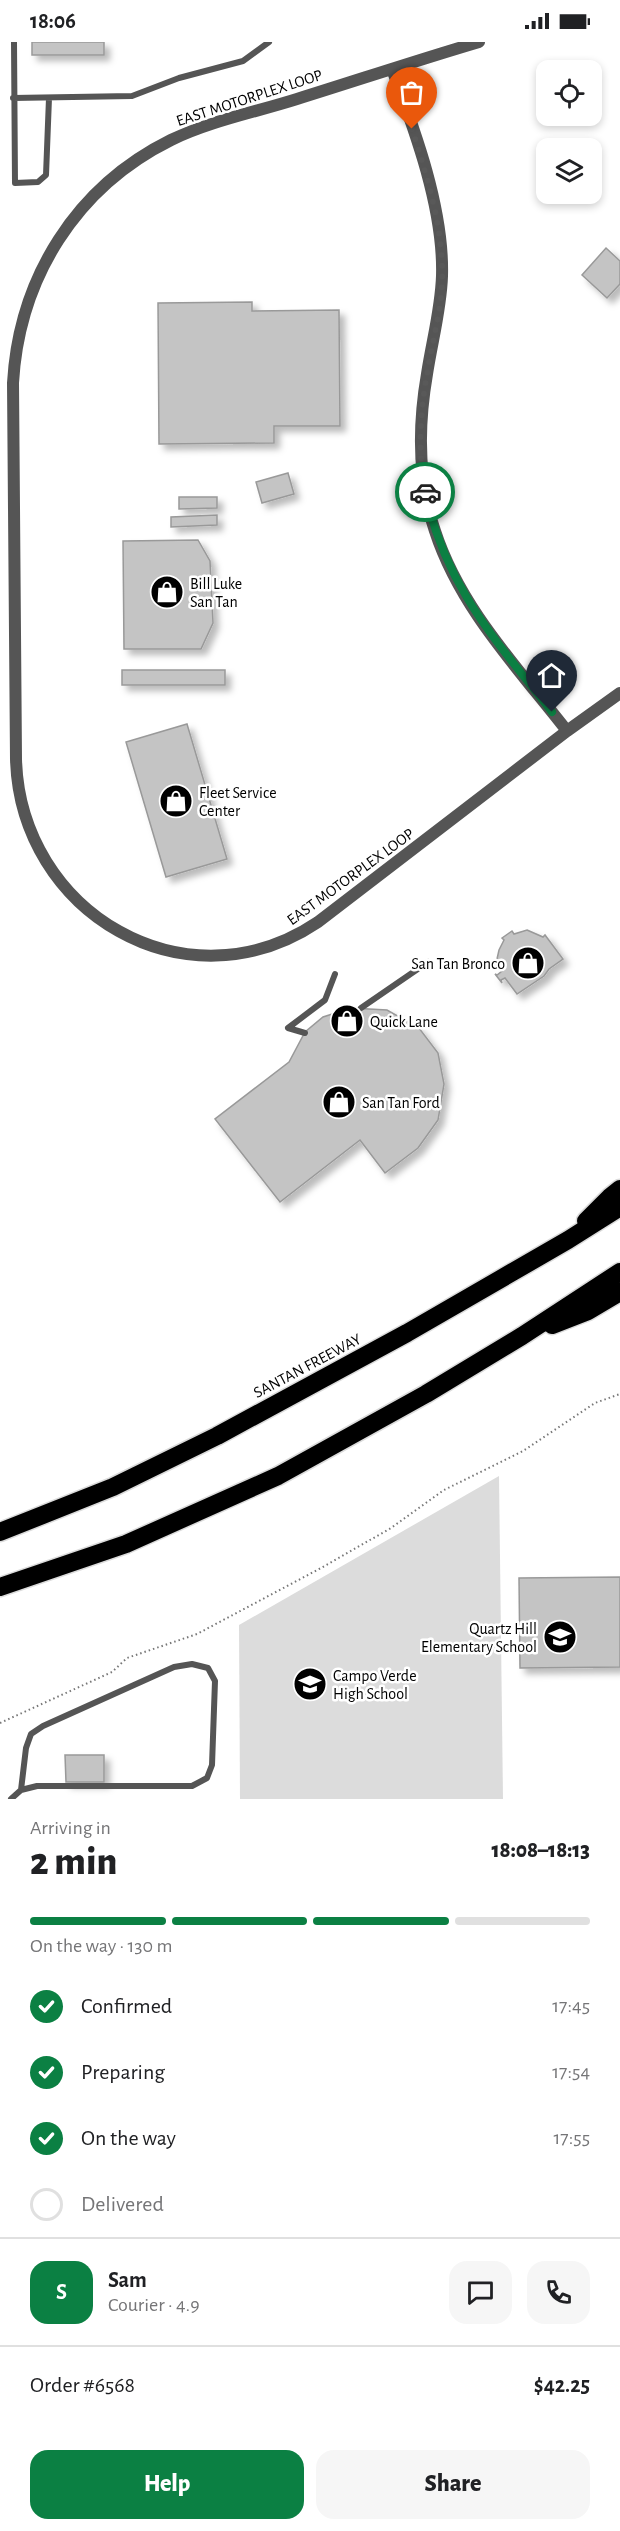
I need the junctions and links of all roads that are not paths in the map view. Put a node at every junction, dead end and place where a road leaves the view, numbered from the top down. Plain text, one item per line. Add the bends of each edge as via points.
1 (14, 42) edge
2 (269, 42) edge
3 (479, 42) edge
4 (392, 69) junction
5 (13, 98) junction
6 (49, 98) junction
7 (620, 693) edge
8 (567, 731) junction
9 (428, 962) dead end
10 (335, 974) dead end
11 (361, 1008) dead end
12 (304, 1033) dead end
13 (620, 1189) edge
14 (620, 1207) edge
15 (568, 1240) junction
16 (620, 1272) edge
17 (620, 1292) edge
18 (522, 1336) junction
19 (0, 1532) edge
20 (0, 1587) edge
21 (21, 1790) junction
22 (11, 1799) edge

1 - 5 lane
2 - 6 lane via 243,61 179,78 132,96
3 - 4 street, EAST MOTORPLEX LOOP
4 - 8 street via 430,187 441,245 441,298 420,419 424,481 434,531 472,608
4 - 8 street, EAST MOTORPLEX LOOP via 172,140 124,168 98,191 47,256 22,321 13,383 16,774 24,814 57,880 72,898 111,928 134,941 180,953 240,954 300,935
5 - 6 lane
5 - 6 lane via 15,183 38,182 46,175
7 - 8 street, EAST MOTORPLEX LOOP
9 - 11 lane
10 - 12 lane via 325,1000 288,1028
13 - 15 highway
14 - 15 highway, SANTAN FREEWAY
15 - 19 highway, SANTAN FREEWAY via 217,1436 113,1487
16 - 18 highway
17 - 18 highway via 588,1311
18 - 20 highway via 278,1476 126,1544
21 - 21 lane via 37,1786 192,1786 207,1778 212,1766 215,1681 208,1668 192,1664 174,1667 43,1726 31,1734 26,1748
21 - 22 lane

